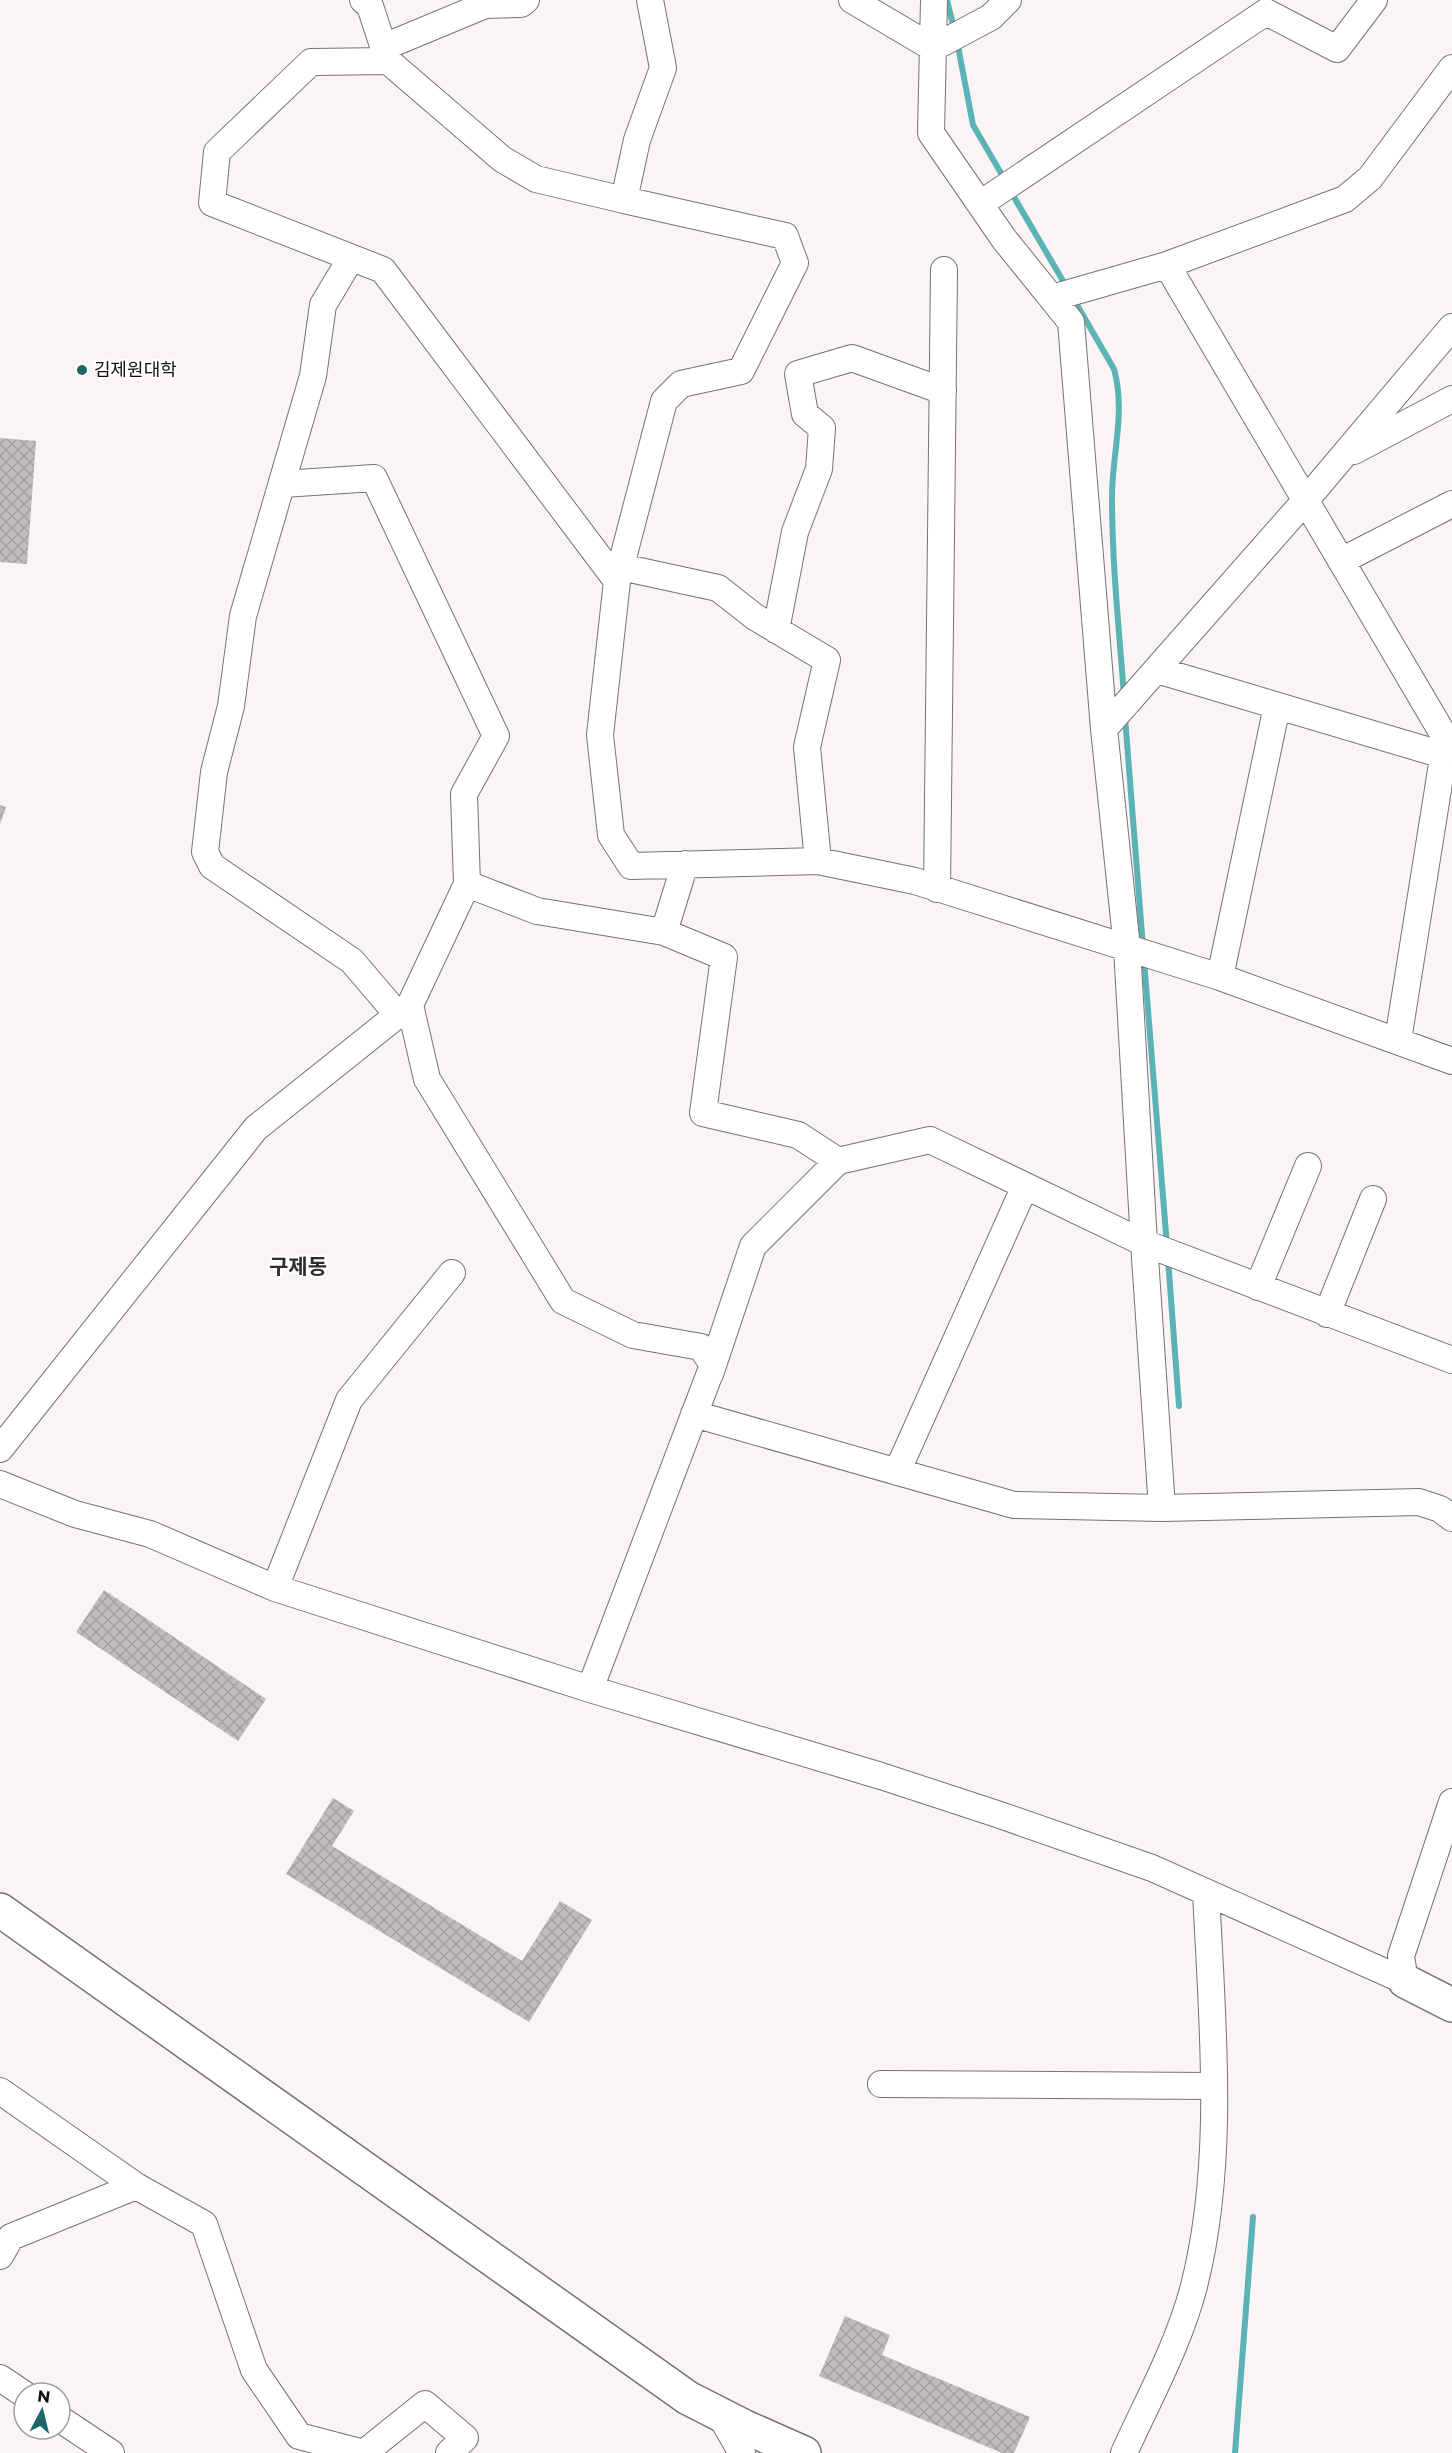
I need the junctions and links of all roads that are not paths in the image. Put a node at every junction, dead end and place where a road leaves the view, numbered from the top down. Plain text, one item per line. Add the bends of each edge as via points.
1 (363, 0) edge
2 (526, 0) edge
3 (650, 0) edge
4 (852, 0) edge
5 (934, 0) edge
6 (1008, 0) edge
7 (1374, 0) edge
8 (933, 48) junction
9 (386, 54) junction
10 (1452, 68) edge
11 (624, 200) junction
12 (980, 204) junction
13 (351, 258) junction
14 (1167, 265) junction
15 (944, 270) dead end
16 (1052, 298) junction
17 (1452, 327) edge
18 (943, 391) junction
19 (1452, 399) edge
20 (1342, 457) junction
21 (283, 484) junction
22 (1305, 501) junction
23 (1452, 504) edge
24 (1341, 561) junction
25 (619, 574) junction
26 (776, 630) junction
27 (1157, 670) junction
28 (1277, 706) junction
29 (1104, 729) junction
30 (1443, 755) junction
31 (818, 861) junction
32 (684, 864) junction
33 (467, 884) junction
34 (937, 889) junction
35 (664, 932) junction
36 (1138, 952) junction
37 (1220, 978) junction
38 (404, 1010) junction
39 (1398, 1040) junction
40 (1452, 1061) edge
41 (838, 1161) junction
42 (1308, 1166) dead end
43 (1025, 1186) junction
44 (1373, 1199) dead end
45 (1144, 1243) junction
46 (452, 1273) dead end
47 (1258, 1287) junction
48 (1327, 1314) junction
49 (1452, 1360) edge
50 (713, 1365) junction
51 (694, 1414) junction
52 (0, 1449) edge
53 (897, 1472) junction
54 (0, 1484) edge
55 (1162, 1508) junction
56 (1452, 1518) edge
57 (274, 1588) junction
58 (590, 1689) junction
59 (1452, 1802) edge
60 (1206, 1892) junction
61 (2, 1915) edge
62 (1405, 1981) junction
63 (1452, 2004) edge
64 (881, 2084) dead end
65 (1213, 2086) junction
66 (0, 2091) edge
67 (136, 2186) junction
68 (2, 2249) edge
69 (720, 2415) junction
70 (72, 2428) edge
71 (457, 2446) edge
72 (104, 2451) edge
73 (742, 2453) edge
74 (804, 2453) edge
75 (1124, 2453) edge

1 - 9 street via 370,6
2 - 9 street via 521,4 485,5
3 - 11 street via 663,68 638,140
4 - 8 street
5 - 8 street
6 - 8 street via 991,17
7 - 12 street via 1337,49 1266,12
8 - 12 street via 931,133
9 - 11 street via 448,114 510,164 536,179
9 - 13 street via 311,62 217,152 212,203
10 - 14 street via 1370,178 1345,199
11 - 25 street via 785,236 795,263 741,371 681,384 664,401
12 - 16 street
13 - 21 street via 323,305 312,376
13 - 25 street via 383,270
14 - 16 street
14 - 22 street
15 - 18 street
16 - 29 street via 1071,321
17 - 20 street
18 - 26 street via 852,358 798,374 805,414 822,428 819,469 795,532
18 - 34 street
19 - 20 street
20 - 22 street
21 - 33 street via 374,478 496,735 464,794
21 - 38 street via 243,616 231,706 214,772 205,852 212,866 351,961
22 - 24 street
22 - 27 street
23 - 24 street
24 - 30 street via 1446,739
25 - 26 street via 718,588
25 - 32 street via 600,735 611,836 631,866
26 - 31 street via 826,660 807,747
27 - 28 street
27 - 29 street
28 - 30 street
28 - 37 street
29 - 36 street
30 - 39 street
31 - 32 street
31 - 34 street
32 - 35 street
33 - 35 street via 537,911
33 - 38 street
34 - 36 street
35 - 41 street via 724,957 703,1113 798,1135
36 - 37 street
36 - 45 street
37 - 39 street
38 - 50 street via 427,1079 563,1301 633,1335 701,1347
38 - 52 street via 256,1128
39 - 40 street
41 - 43 street via 930,1140
41 - 50 street via 753,1246
42 - 47 street
43 - 45 street
43 - 53 street
44 - 48 street
45 - 47 street
45 - 55 street
46 - 57 street via 350,1400
47 - 48 street
48 - 49 street
50 - 51 street
51 - 53 street
51 - 58 street
53 - 55 street via 1014,1505
54 - 57 street via 75,1514 150,1534
55 - 56 street via 1419,1502
57 - 58 street
58 - 60 street via 997,1814 1152,1868
59 - 62 street via 1401,1956
60 - 62 street
60 - 65 street
61 - 69 main road via 688,2398
62 - 63 main road
64 - 65 street
65 - 75 street via 1211,2188 1194,2288 1174,2345
66 - 67 street
67 - 68 street via 11,2237
67 - 71 street via 204,2224 254,2370 299,2436 364,2453 424,2404
69 - 73 street
69 - 74 main road
70 - 72 street

